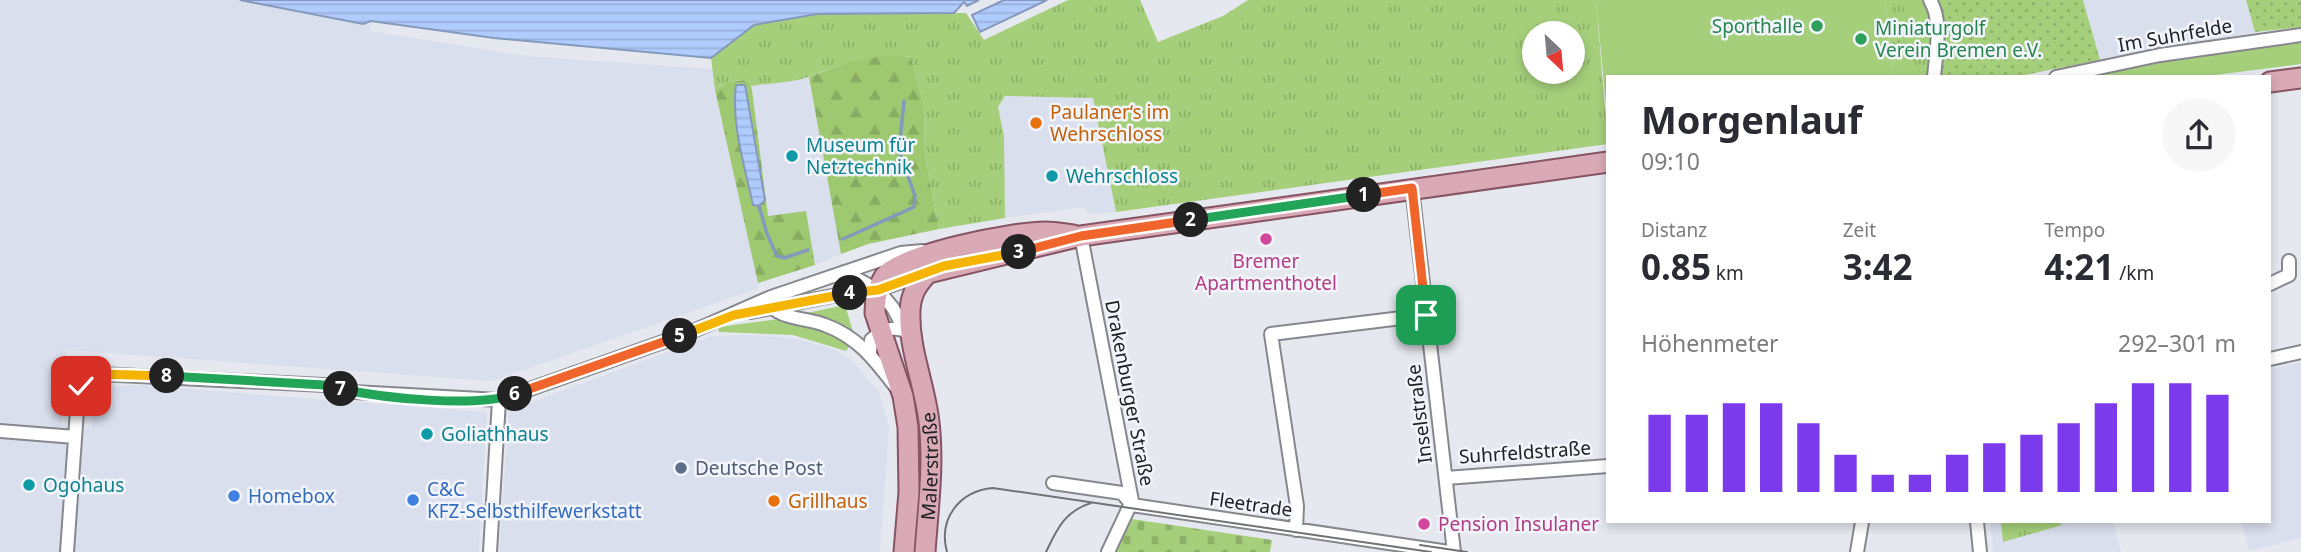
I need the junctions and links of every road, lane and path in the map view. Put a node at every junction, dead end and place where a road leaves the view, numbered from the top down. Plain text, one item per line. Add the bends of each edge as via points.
1 (1930, 0) edge
2 (2301, 35) edge
3 (1934, 75) edge
4 (2065, 75) edge
5 (2301, 78) edge
6 (2271, 82) edge
7 (1606, 162) edge
8 (1412, 188) junction
9 (1081, 236) junction
10 (936, 250) junction
11 (2289, 261) dead end
12 (844, 272) junction
13 (928, 273) junction
14 (2271, 284) edge
15 (878, 290) junction
16 (773, 308) junction
17 (734, 315) junction
18 (1426, 315) junction
19 (880, 332) junction
20 (907, 335) junction
21 (2301, 352) edge
22 (870, 353) junction
23 (2271, 359) edge
24 (903, 397) junction
25 (499, 400) junction
26 (0, 431) edge
27 (75, 437) junction
28 (1606, 466) edge
29 (1446, 478) junction
30 (1053, 483) dead end
31 (1132, 505) junction
32 (1862, 523) edge
33 (1976, 523) edge
34 (1296, 530) junction
35 (67, 552) edge
36 (490, 552) edge
37 (904, 552) edge
38 (925, 552) edge
39 (1108, 552) edge
40 (1452, 552) edge
41 (1857, 552) edge
42 (1980, 552) edge

1 - 3 street via 1938,32
2 - 4 street, Im Suhrfelde via 2160,55
5 - 6 main road
7 - 8 main road
8 - 9 main road
8 - 18 street, Inselstraße
9 - 10 main road via 1044,232
9 - 13 main road
9 - 31 street, Drakenburger Straße
10 - 12 street via 901,253
10 - 15 main road via 896,267 884,276
11 - 14 street via 2289,275
12 - 15 street, Malerstraße
12 - 17 street
13 - 15 street
13 - 20 main road, Malerstraße via 916,285
15 - 16 street
15 - 19 main road, Malerstraße via 875,313
15 - 20 street, Malerstraße
16 - 17 street
16 - 22 street, Malerstraße via 827,326
17 - 25 street
18 - 29 street, Inselstraße
18 - 34 street via 1271,334 1297,506
19 - 20 street via 892,328
19 - 22 street via 871,340
19 - 24 main road, Malerstraße
20 - 38 main road, Malerstraße via 929,423
21 - 23 street
22 - 24 street, Malerstraße
24 - 37 main road, Malerstraße via 909,450
25 - 27 street via 110,372 81,386
25 - 36 street
26 - 27 street
27 - 35 street
28 - 29 street, Suhrfeldstraße
29 - 40 street, Inselstraße
30 - 31 street, Fleetrade via 1122,493
31 - 34 street, Fleetrade
31 - 39 street, Drakenburger Straße
32 - 41 street
33 - 42 street
34 - 40 street, Fleetrade

